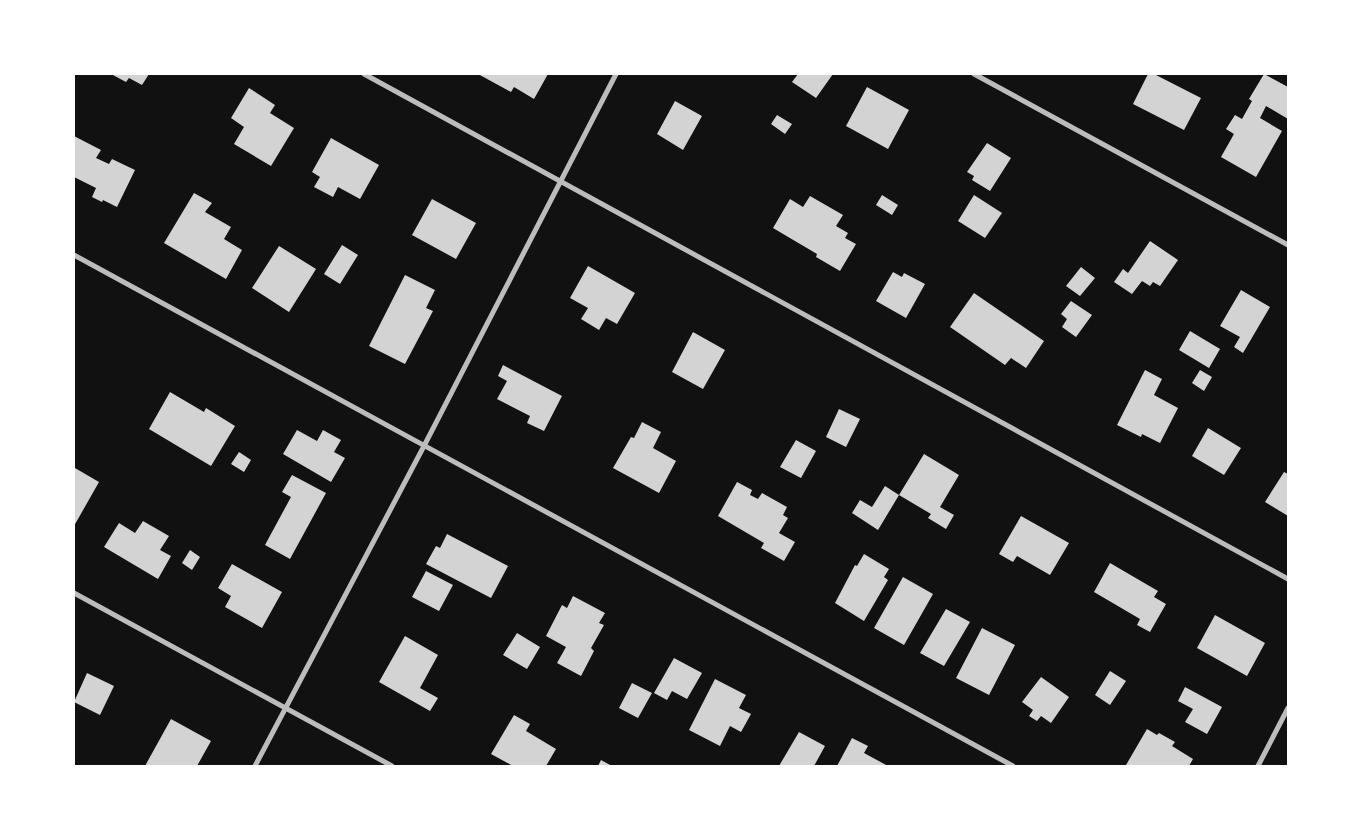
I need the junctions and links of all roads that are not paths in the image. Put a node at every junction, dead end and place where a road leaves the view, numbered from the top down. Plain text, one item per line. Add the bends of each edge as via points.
1 (364, 74) edge
2 (616, 74) edge
3 (974, 74) edge
4 (562, 181) junction
5 (1288, 245) edge
6 (74, 255) edge
7 (424, 446) junction
8 (1288, 579) edge
9 (74, 593) edge
10 (285, 707) junction
11 (1288, 708) edge
12 (255, 766) edge
13 (392, 766) edge
14 (1012, 766) edge
15 (1258, 766) edge

1 - 4 street
2 - 4 street
3 - 5 street
4 - 7 street
4 - 8 street
6 - 7 street
7 - 10 street
7 - 14 street
9 - 10 street
10 - 12 street
10 - 13 street
11 - 15 street

